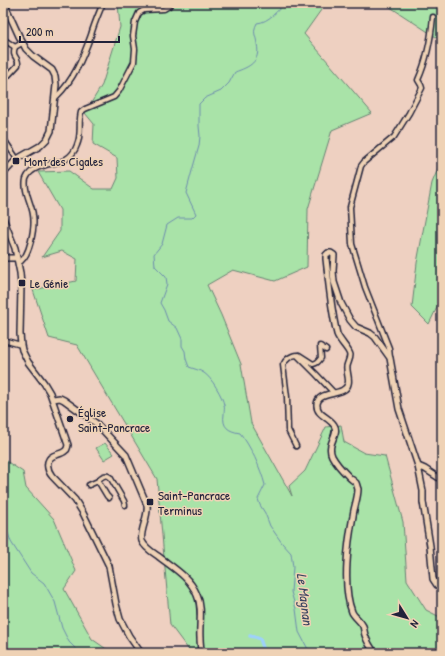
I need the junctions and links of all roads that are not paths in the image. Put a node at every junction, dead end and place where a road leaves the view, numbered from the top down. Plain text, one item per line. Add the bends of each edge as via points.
1 (4, 3) edge
2 (104, 3) edge
3 (171, 3) edge
4 (433, 16) dead end
5 (3, 40) edge
6 (22, 43) junction
7 (15, 47) junction
8 (3, 82) edge
9 (54, 97) junction
10 (3, 138) edge
11 (17, 159) junction
12 (3, 174) edge
13 (3, 218) edge
14 (3, 256) edge
15 (17, 260) junction
16 (3, 340) edge
17 (21, 345) junction
18 (326, 350) dead end
19 (297, 355) junction
20 (390, 358) junction
21 (334, 394) junction
22 (53, 399) junction
23 (296, 446) dead end
24 (418, 466) junction
25 (442, 480) edge
26 (98, 481) junction
27 (89, 485) dead end
28 (109, 498) dead end
29 (125, 504) dead end
30 (3, 588) edge
31 (442, 589) edge
32 (3, 591) edge
33 (141, 653) edge
34 (201, 653) edge
35 (376, 653) edge

1 - 6 street
2 - 9 street via 73,78
3 - 15 street via 164,9 144,10 139,13 133,36 134,62 114,97 81,112 81,131 72,154 65,160 32,171 26,179 34,227 25,257 22,261
4 - 20 street via 430,42 418,80 422,88 394,137 361,166 350,207 353,247 389,348
5 - 7 street
6 - 7 street
6 - 9 street via 29,53 54,73
7 - 8 street via 13,52 18,65
9 - 11 street via 48,139
10 - 11 street
11 - 12 street
13 - 15 street
14 - 15 street
15 - 17 street via 21,285
16 - 17 street
17 - 22 street via 25,356
18 - 19 street via 320,346 321,358 313,364
19 - 21 street
19 - 23 street via 286,360 283,365 288,430
20 - 21 street via 373,335 351,322 334,282 334,255 328,253 326,259 334,321 339,338 350,356 347,366 347,387
20 - 24 street via 399,409
21 - 35 street via 322,396 317,404 321,414 334,425 331,455 358,488 348,546 346,582 349,603
22 - 33 street via 68,447 64,452 50,458 48,471 75,500 83,513 109,566 120,619
22 - 34 street via 64,400 97,424 127,457 147,505 143,543 191,583 197,594
24 - 25 street
24 - 31 street via 432,576 435,584
26 - 27 street
26 - 28 street
26 - 29 street via 102,476 109,476
30 - 32 street

